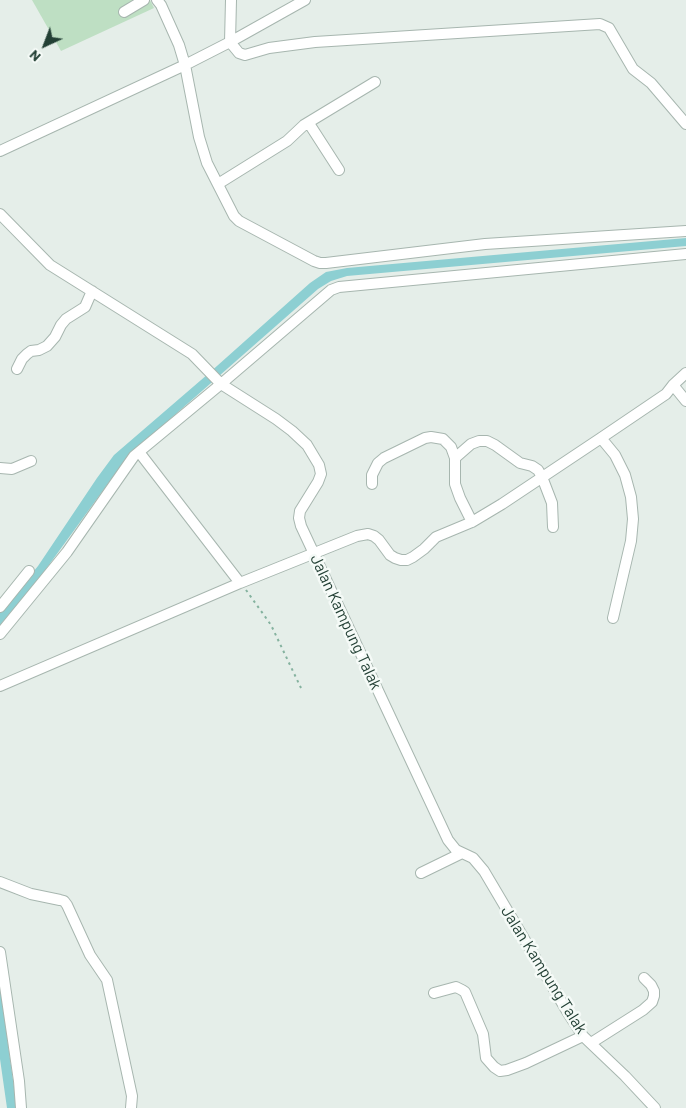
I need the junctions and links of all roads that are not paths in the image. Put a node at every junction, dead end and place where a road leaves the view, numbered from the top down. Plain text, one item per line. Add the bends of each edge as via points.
1 (144, 0) edge
2 (158, 0) edge
3 (231, 0) edge
4 (305, 0) edge
5 (124, 12) dead end
6 (230, 42) junction
7 (185, 65) junction
8 (375, 82) dead end
9 (686, 124) edge
10 (304, 125) junction
11 (0, 150) edge
12 (339, 170) dead end
13 (218, 184) junction
14 (0, 214) edge
15 (686, 231) edge
16 (686, 254) edge
17 (92, 291) junction
18 (16, 370) dead end
19 (686, 373) edge
20 (219, 383) junction
21 (673, 385) junction
22 (686, 401) edge
23 (601, 438) junction
24 (139, 452) junction
25 (455, 458) junction
26 (31, 461) dead end
27 (0, 468) edge
28 (542, 477) junction
29 (372, 484) dead end
30 (472, 522) junction
31 (553, 527) dead end
32 (314, 554) junction
33 (29, 571) dead end
34 (240, 583) junction
35 (0, 607) edge
36 (613, 618) dead end
37 (0, 634) edge
38 (0, 686) edge
39 (462, 852) junction
40 (421, 873) dead end
41 (0, 882) edge
42 (0, 952) edge
43 (644, 978) dead end
44 (434, 993) dead end
45 (587, 1040) junction
46 (22, 1108) edge
47 (131, 1108) edge
48 (655, 1108) edge

1 - 5 street
2 - 7 street
3 - 6 street
4 - 6 street
6 - 7 street
6 - 9 street via 239,53 245,54 315,42 600,24 609,28 633,68 651,83
7 - 11 street
7 - 13 street via 206,163
8 - 10 street
10 - 12 street via 310,126
10 - 13 street via 287,140
13 - 15 street via 239,220 323,263 485,244
14 - 17 street, Jalan Kampung Talak via 49,264
16 - 20 street via 336,287
17 - 18 street via 85,307 66,319 47,346 27,354
17 - 20 street, Jalan Kampung Talak via 192,354
19 - 21 street
20 - 24 street
20 - 32 street, Jalan Kampung Talak via 276,418 307,445 317,460 320,478 299,518
21 - 22 street
21 - 23 street via 666,394
23 - 28 street
23 - 36 street via 625,475 633,519
24 - 34 street
24 - 37 street via 67,552
25 - 28 street via 474,443 487,441 520,463 535,468
25 - 29 street via 443,439 426,438 380,461 372,471
25 - 30 street via 455,484
26 - 27 street via 9,470
28 - 30 street
28 - 31 street via 552,503
30 - 32 street via 436,537 407,560 390,555 379,540 368,534
32 - 34 street
32 - 39 street, Jalan Kampung Talak via 448,840
33 - 35 street
34 - 38 street
39 - 40 street
39 - 45 street, Jalan Kampung Talak via 473,858 484,871 558,998
41 - 47 street via 31,894 64,901 67,905 90,955 106,980 132,1096
42 - 46 street
43 - 45 street via 654,991 652,1002 636,1015
44 - 45 street via 456,987 465,992 483,1032 486,1058 500,1071
45 - 48 street, Jalan Kampung Talak

